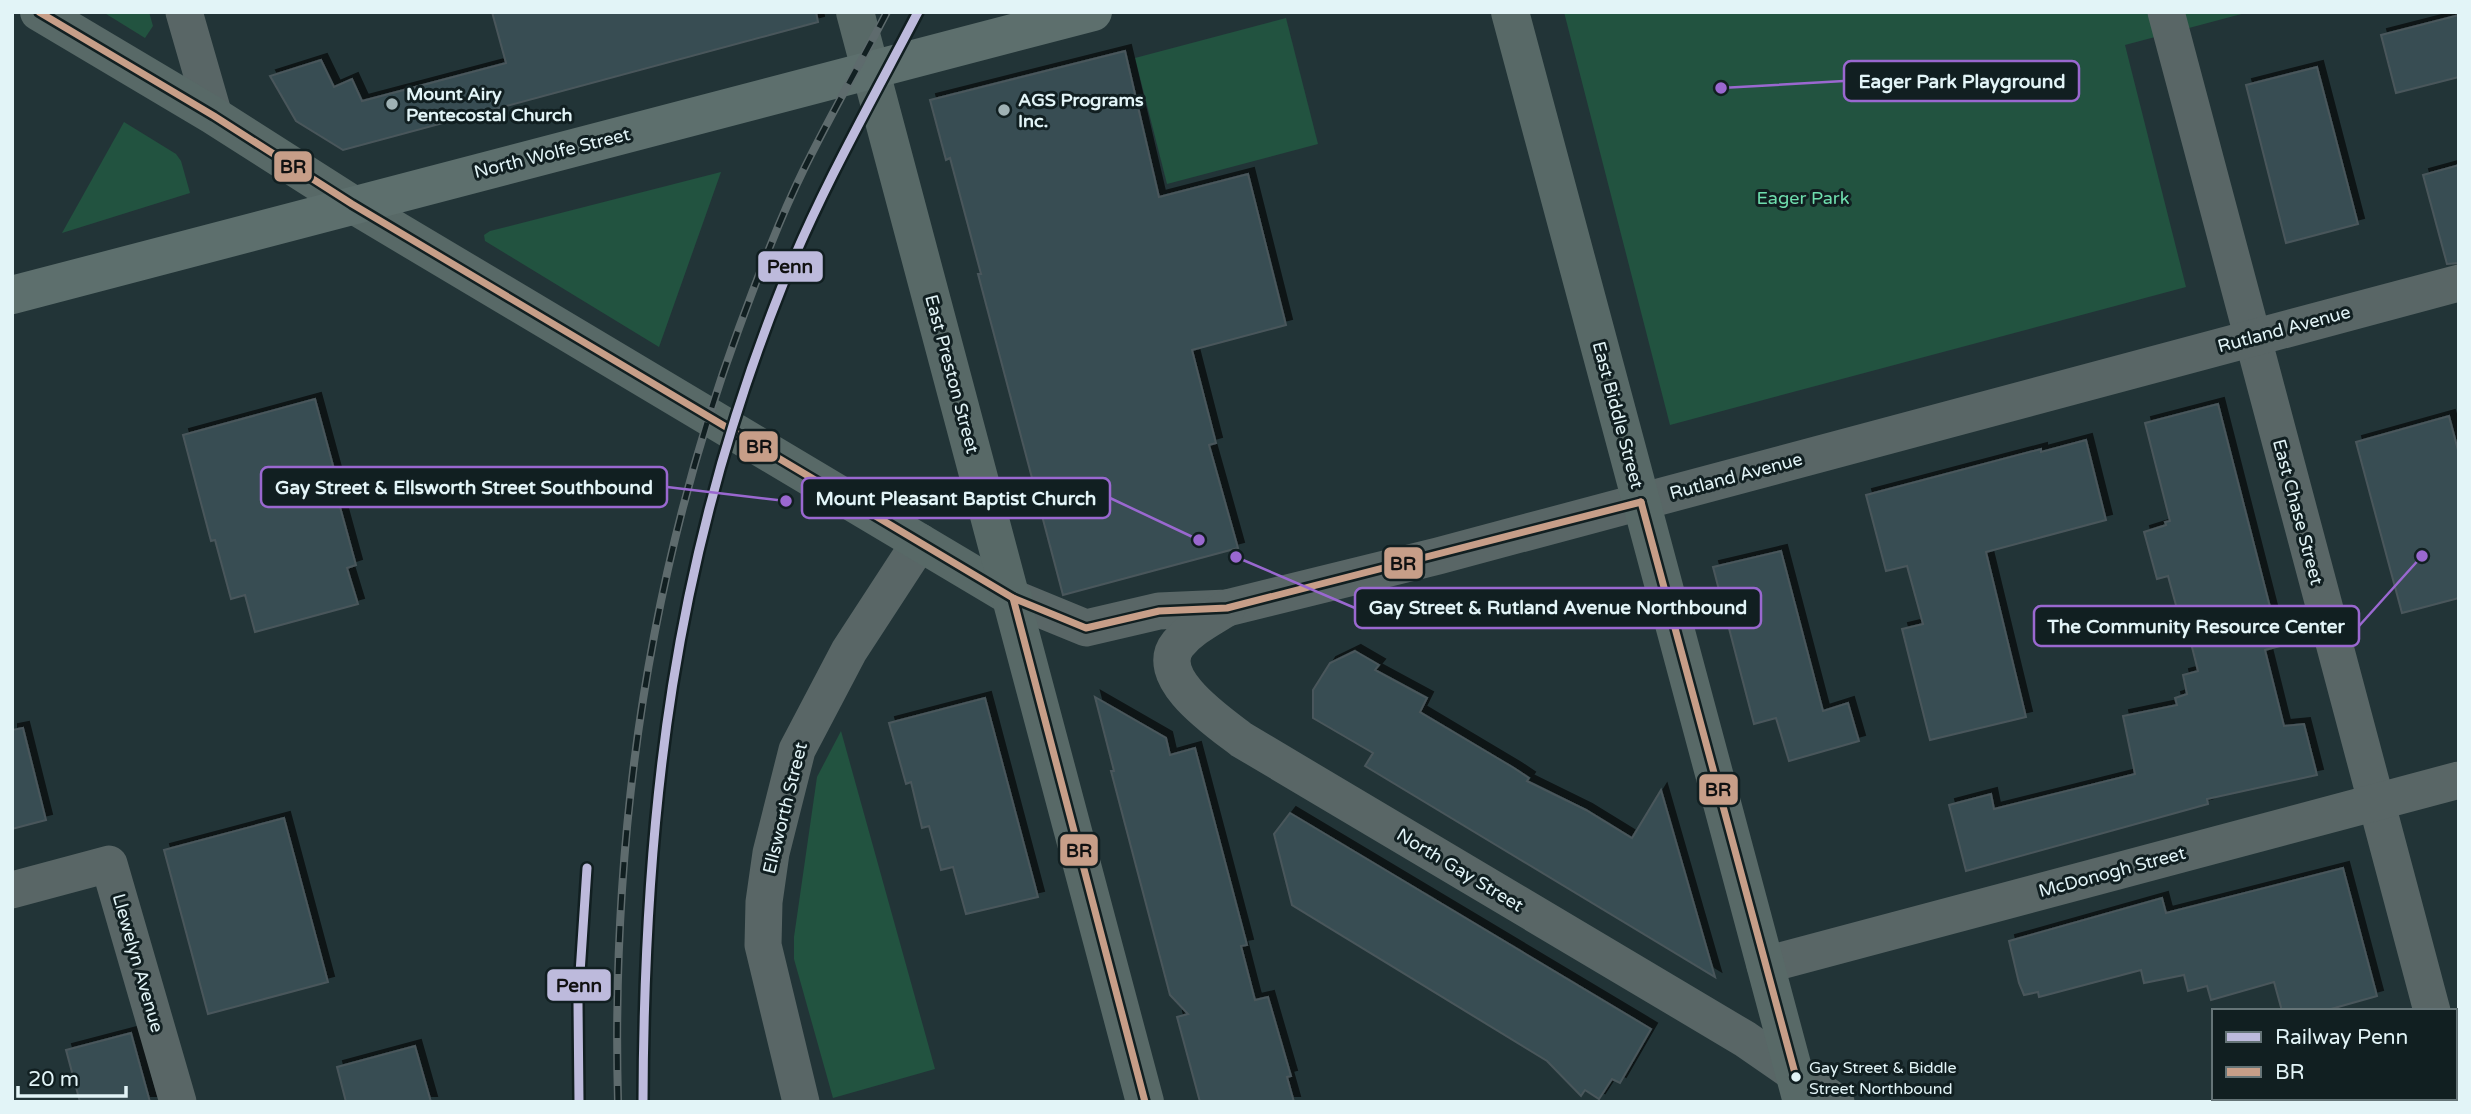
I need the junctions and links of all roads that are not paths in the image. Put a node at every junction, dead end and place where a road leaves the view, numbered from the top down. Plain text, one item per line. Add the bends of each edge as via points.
1 (39, 12) edge
2 (184, 12) edge
3 (855, 12) edge
4 (1093, 12) edge
5 (1510, 12) edge
6 (2166, 12) edge
7 (871, 72) junction
8 (214, 116) junction
9 (352, 204) junction
10 (2459, 283) edge
11 (12, 295) edge
12 (2252, 338) junction
13 (1641, 502) junction
14 (920, 542) junction
15 (1013, 598) junction
16 (1227, 608) junction
17 (2459, 780) edge
18 (2374, 801) junction
19 (12, 890) edge
20 (1765, 965) junction
21 (2431, 1009) edge
22 (1799, 1089) edge
23 (178, 1102) edge
24 (801, 1102) edge
25 (1145, 1102) edge
26 (1836, 1102) edge

1 - 8 street
2 - 8 street
3 - 7 street, East Preston Street
4 - 7 main road, North Wolfe Street
5 - 13 street, East Biddle Street
6 - 12 street, East Chase Street
7 - 9 main road, North Wolfe Street
7 - 15 street, East Preston Street
8 - 9 street
9 - 11 main road, North Wolfe Street
9 - 14 street
10 - 12 street, Rutland Avenue
12 - 13 street, Rutland Avenue
12 - 18 street, East Chase Street
13 - 16 street, Rutland Avenue
13 - 20 street, East Biddle Street
14 - 15 street
14 - 24 street, Ellsworth Street via 849,650 797,750 771,853 763,945
15 - 16 street, Rutland Avenue via 1086,628 1159,611
15 - 25 street, East Preston Street
16 - 22 street, North Gay Street via 1175,647 1171,665 1196,704 1242,740 1745,1039
17 - 18 street, McDonogh Street
18 - 20 street, McDonogh Street
18 - 21 street, East Chase Street
19 - 23 street, Llewelyn Avenue via 109,864
20 - 22 street, East Biddle Street
22 - 26 street, North Gay Street

